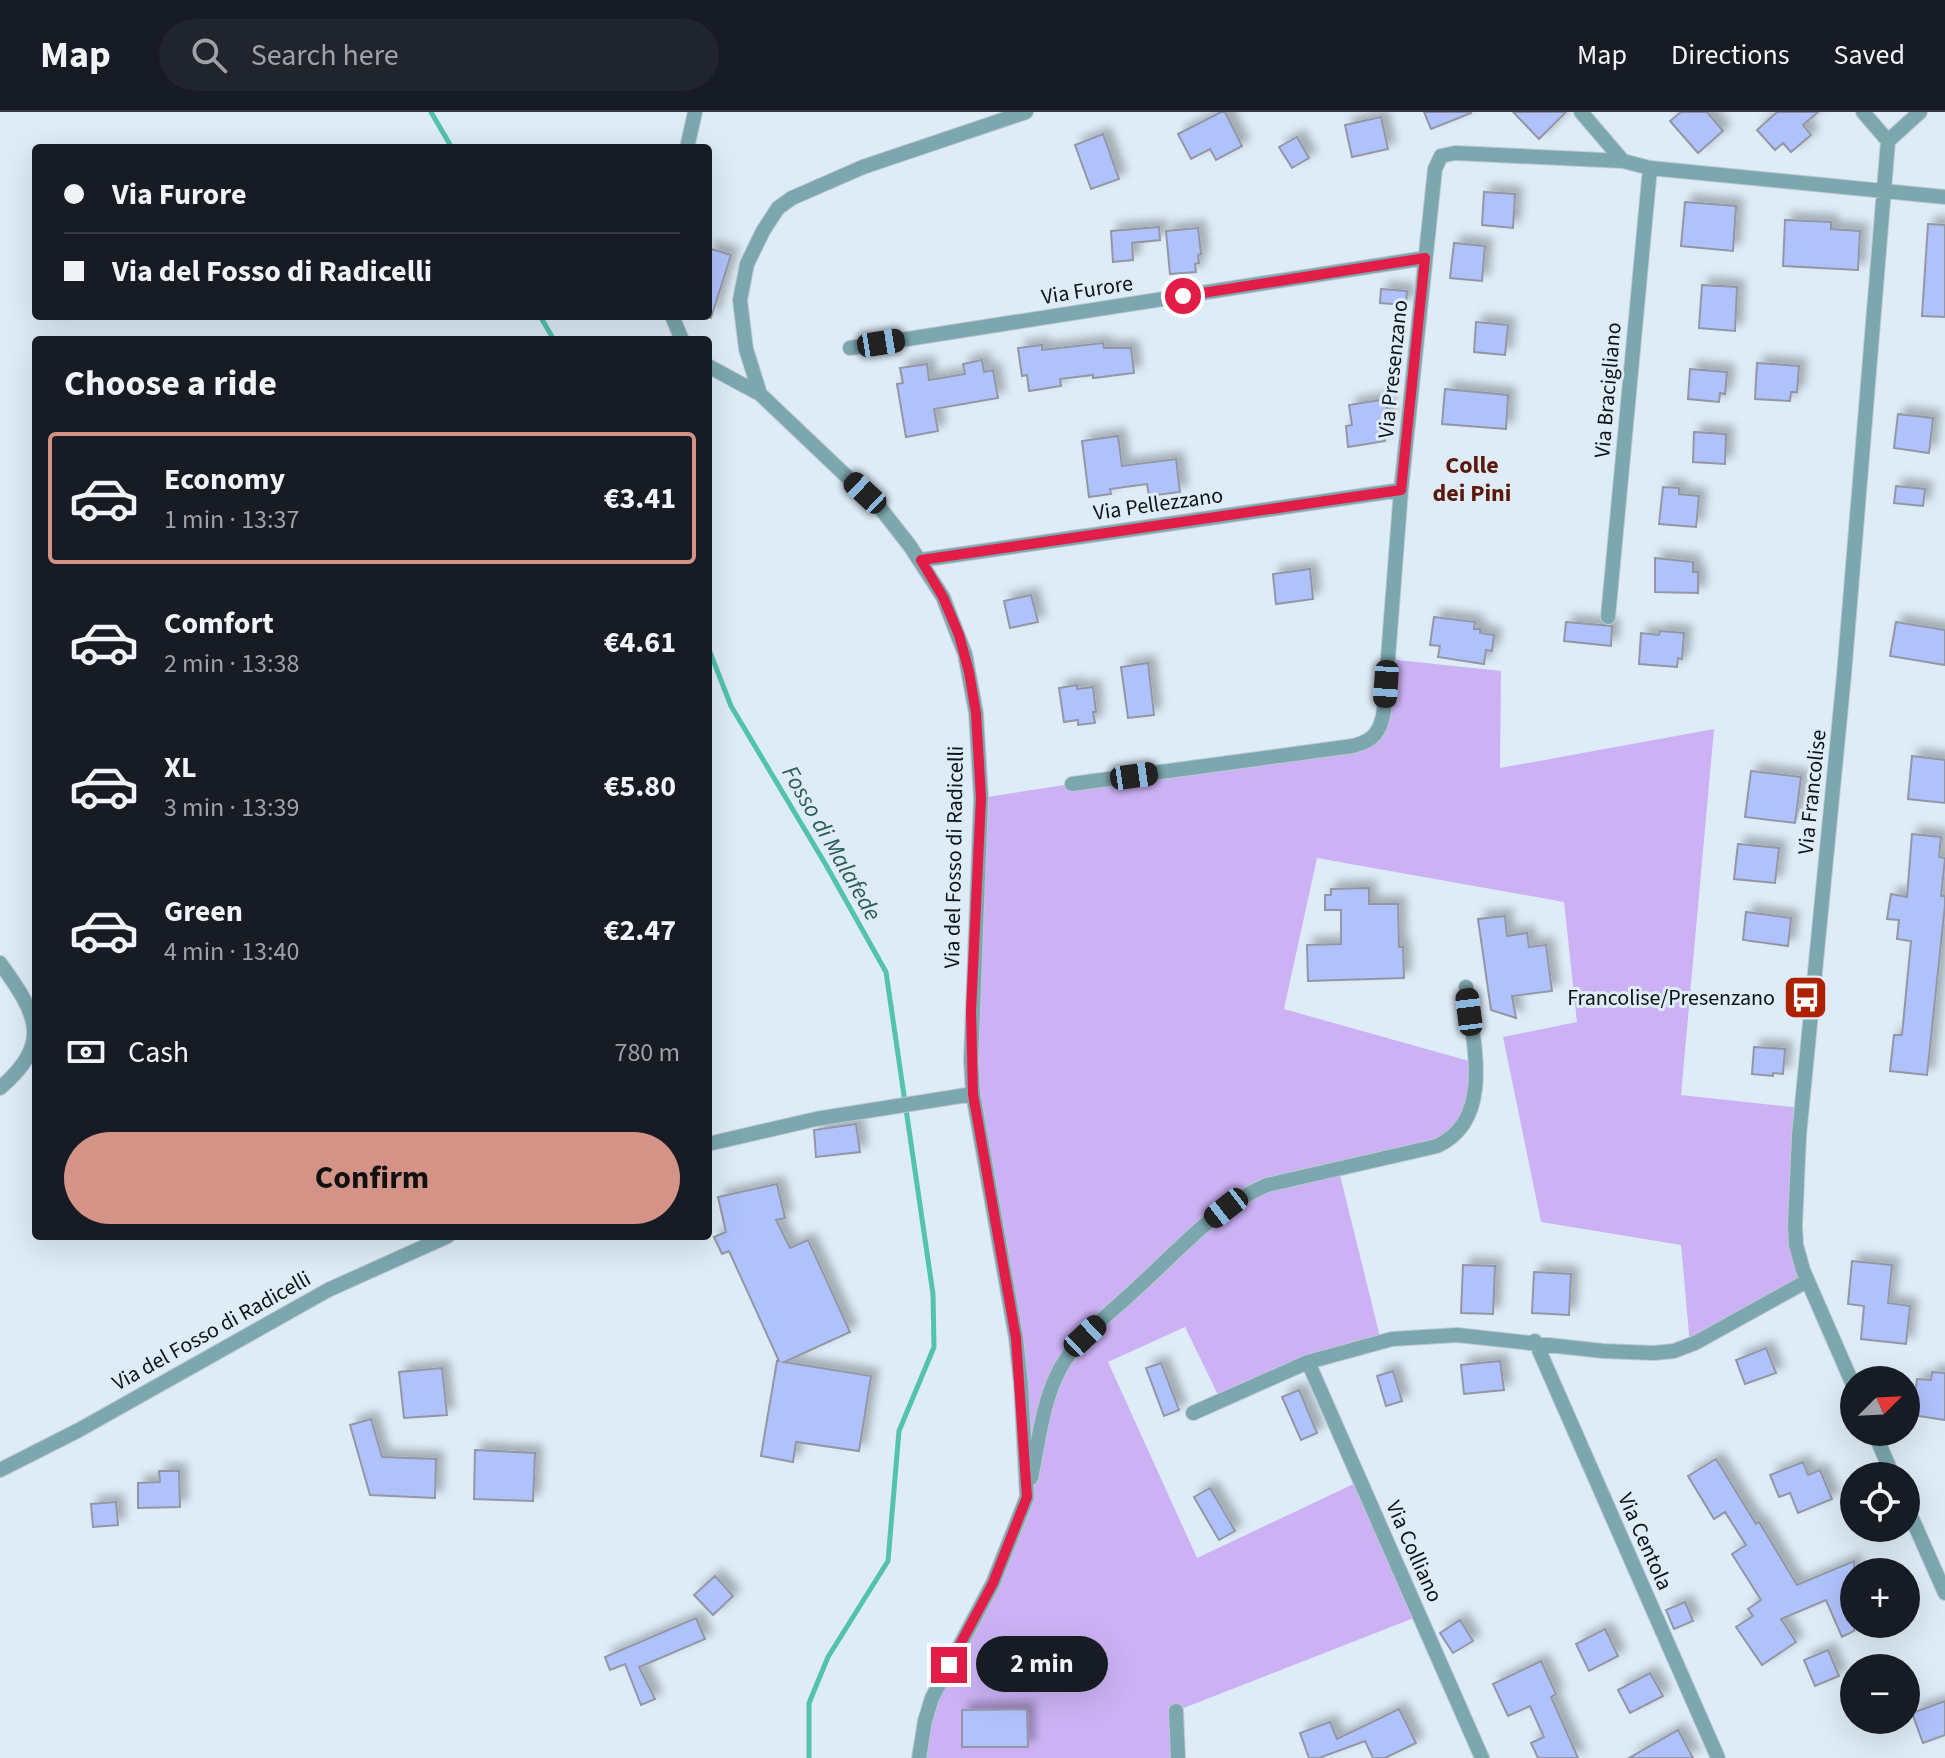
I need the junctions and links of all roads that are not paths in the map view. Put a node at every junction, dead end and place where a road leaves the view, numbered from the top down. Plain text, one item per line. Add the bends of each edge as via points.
1 (695, 112) edge
2 (1026, 112) edge
3 (1581, 112) edge
4 (1863, 112) edge
5 (1920, 112) edge
6 (1888, 141) junction
7 (688, 144) edge
8 (1623, 161) junction
9 (1650, 168) junction
10 (1884, 190) junction
11 (1945, 197) edge
12 (1425, 258) junction
13 (850, 348) dead end
14 (712, 368) edge
15 (760, 394) junction
16 (1401, 490) junction
17 (921, 560) junction
18 (1608, 617) dead end
19 (1072, 784) dead end
20 (0, 963) edge
21 (1466, 987) dead end
22 (32, 1019) edge
23 (32, 1045) edge
24 (0, 1088) edge
25 (973, 1094) junction
26 (712, 1143) edge
27 (439, 1240) edge
28 (1807, 1281) junction
29 (1535, 1341) junction
30 (1308, 1362) junction
31 (1845, 1366) edge
32 (1193, 1413) dead end
33 (0, 1470) edge
34 (1027, 1497) junction
35 (1920, 1537) edge
36 (1945, 1593) edge
37 (1176, 1711) dead end
38 (919, 1758) edge
39 (1178, 1758) edge
40 (1482, 1758) edge
41 (1718, 1758) edge

1 - 7 street
2 - 15 street via 840,175 778,208 749,260 740,292 743,333
3 - 8 street
4 - 6 street
5 - 6 street
6 - 10 street, Via Francolise
8 - 9 street, Via Presenzano
8 - 12 street, Via Presenzano via 1441,156
9 - 10 street, Via Presenzano
9 - 18 street, Via Bracigliano
10 - 11 street, Via Presenzano
10 - 28 street, Via Francolise via 1799,1136 1795,1238
12 - 13 street, Via Furore
12 - 16 street, Via Presenzano
14 - 15 street, Via del Fosso di Radicelli
15 - 17 street, Via del Fosso di Radicelli via 881,509
16 - 17 street, Via Pellezzano
16 - 19 street, Via Presenzano via 1384,710 1373,737 1353,746
17 - 25 street, Via del Fosso di Radicelli via 959,635 976,713 981,798 971,1011
20 - 22 street
21 - 34 street via 1476,1088 1457,1135 1437,1146 1267,1185 1212,1219 1085,1336 1056,1375
23 - 24 street via 27,1061
25 - 26 street via 816,1119
25 - 34 street, Via del Fosso di Radicelli via 1016,1338
27 - 33 street, Via del Fosso di Radicelli via 328,1290
28 - 29 street via 1674,1351 1603,1351
28 - 31 street, Via Francolise
29 - 30 street via 1418,1335
29 - 41 street, Via Centola
30 - 32 street
30 - 40 street, Via Colliano
34 - 38 street, Via del Fosso di Radicelli via 993,1583 932,1698
35 - 36 street
37 - 39 street

